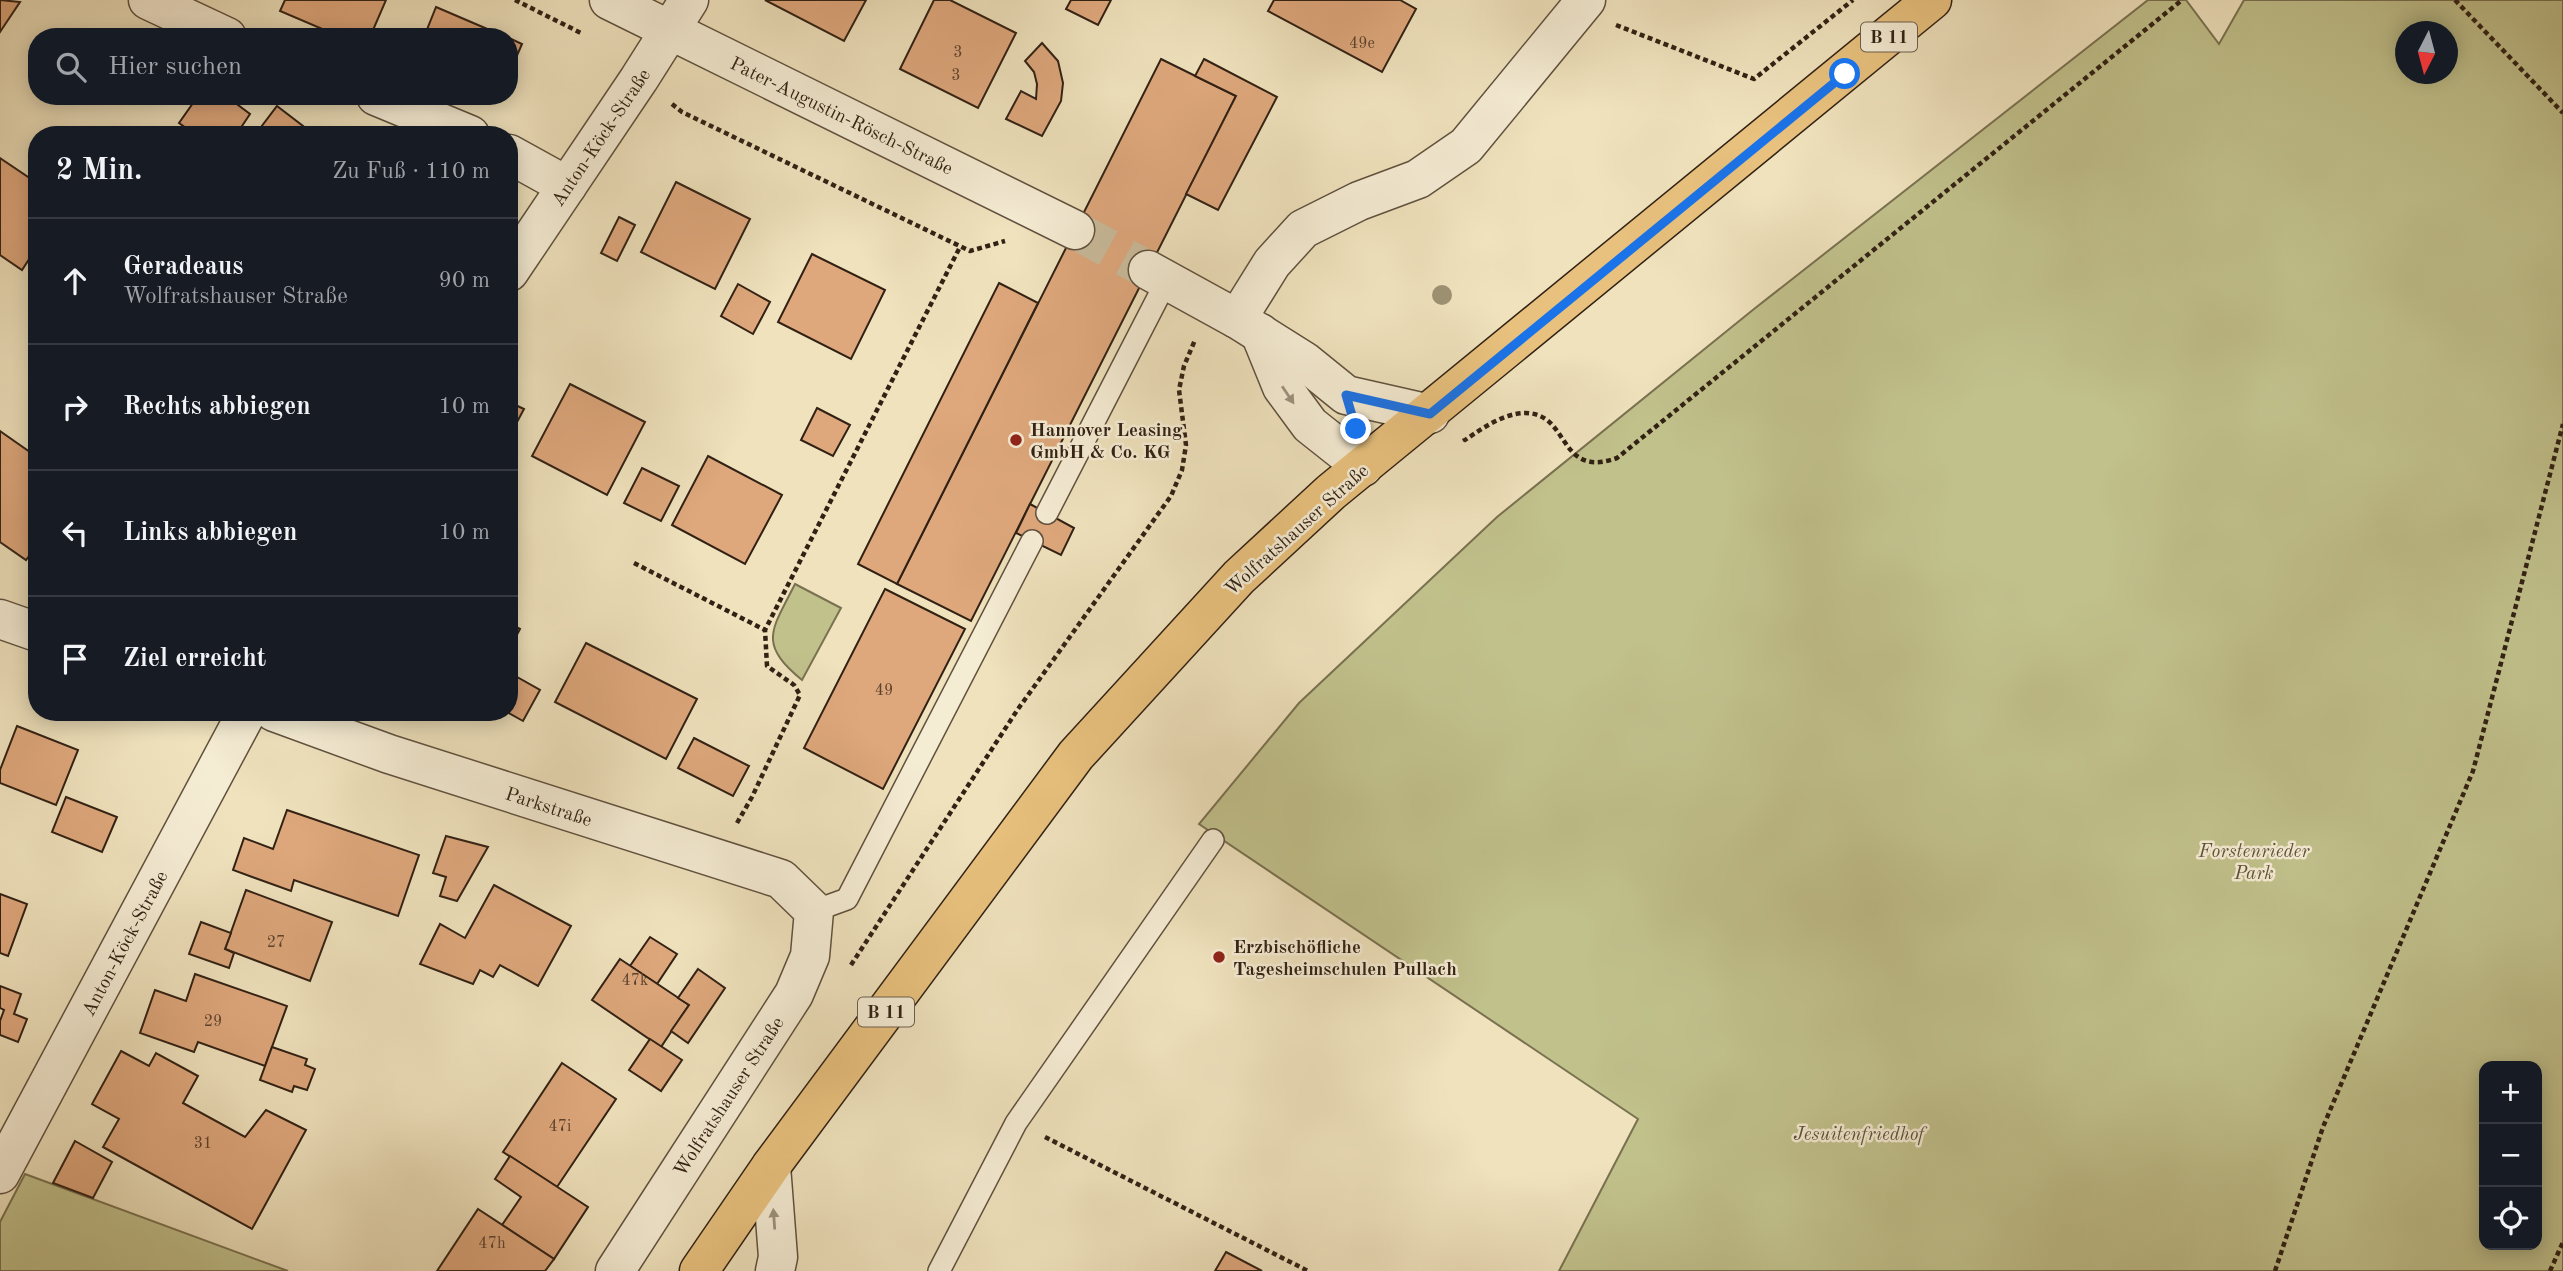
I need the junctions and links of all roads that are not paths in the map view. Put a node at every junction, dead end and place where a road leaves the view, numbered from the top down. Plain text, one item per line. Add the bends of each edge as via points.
1 (148, 0) edge
2 (609, 0) edge
3 (1932, 0) edge
4 (1583, 5) edge
5 (679, 15) edge
6 (208, 28) edge
7 (398, 105) edge
8 (448, 126) edge
9 (518, 159) edge
10 (567, 186) junction
11 (1075, 230) tunnel mouth
12 (518, 259) edge
13 (1158, 275) joint
14 (1248, 326) junction
15 (1346, 395) junction
16 (1434, 410) junction
17 (1363, 467) junction
18 (1047, 513) dead end
19 (1032, 541) dead end
20 (0, 619) edge
21 (28, 629) edge
22 (242, 721) edge
23 (298, 721) edge
24 (1213, 840) dead end
25 (814, 911) junction
26 (771, 1166) junction
27 (0, 1174) edge
28 (615, 1271) edge
29 (699, 1271) edge
30 (775, 1271) edge
31 (939, 1271) edge

1 - 6 street
2 - 5 street, Pater-Augustin-Rösch-Straße
3 - 16 main road, Wolfratshauser Straße / B 11
4 - 14 street via 1466,146 1418,179 1303,229 1272,263
5 - 10 street, Anton-Köck-Straße
5 - 11 street, Pater-Augustin-Rösch-Straße
7 - 8 street
9 - 10 street
10 - 12 street, Anton-Köck-Straße
13 - 14 street
13 - 18 lane
14 - 15 street via 1304,361
14 -> 17 street via 1282,387 1310,425
15 - 16 street
15 - 17 street
16 - 17 main road, Wolfratshauser Straße / B 11
17 - 26 main road, Wolfratshauser Straße / B 11 via 1239,576 1076,755
19 - 25 lane via 847,899
20 - 21 street
22 - 27 street, Anton-Köck-Straße
23 - 25 street, Parkstraße via 781,879
24 - 31 lane via 1016,1123
25 - 28 street, Wolfratshauser Straße via 810,956 794,994
26 - 29 main road, Wolfratshauser Straße / B 11
30 -> 26 street via 778,1257

